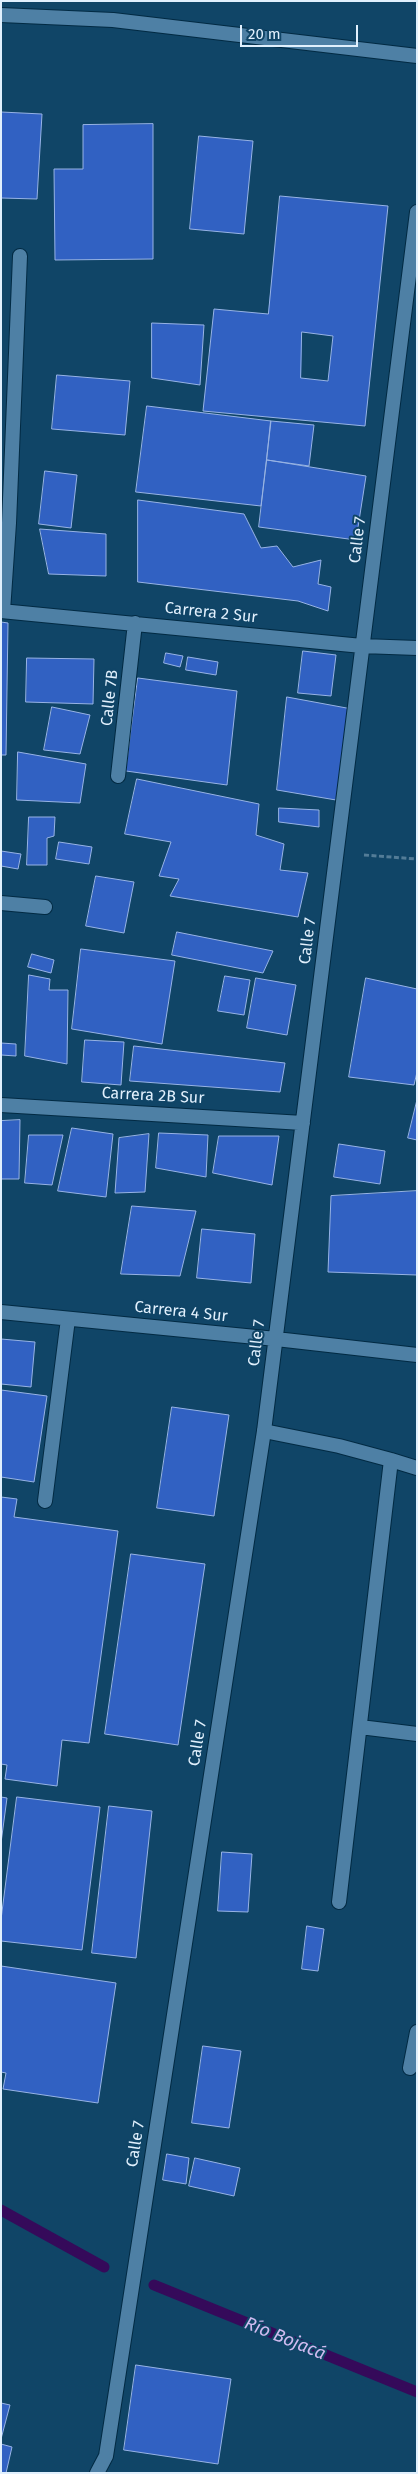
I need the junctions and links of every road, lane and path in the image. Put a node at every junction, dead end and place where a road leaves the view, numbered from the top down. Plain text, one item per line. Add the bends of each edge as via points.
1 (1, 15) edge
2 (417, 56) edge
3 (417, 212) edge
4 (20, 256) dead end
5 (5, 523) edge
6 (2, 611) edge
7 (135, 623) junction
8 (362, 646) junction
9 (417, 648) edge
10 (118, 776) dead end
11 (336, 853) junction
12 (417, 859) edge
13 (1, 903) edge
14 (46, 907) dead end
15 (1, 1105) edge
16 (303, 1123) junction
17 (1, 1312) edge
18 (68, 1318) junction
19 (276, 1339) junction
20 (417, 1355) edge
21 (264, 1431) junction
22 (391, 1460) junction
23 (417, 1468) edge
24 (46, 1501) dead end
25 (360, 1727) junction
26 (417, 1734) edge
27 (339, 1902) dead end
28 (417, 2032) edge
29 (410, 2068) dead end
30 (97, 2473) edge

1 - 2 street via 113,20
3 - 8 street, Calle 7
4 - 5 street
5 - 6 street
6 - 7 street, Carrera 2 Sur
7 - 8 street, Carrera 2 Sur
7 - 10 street, Calle 7B
8 - 9 street, Carrera 2 Sur
8 - 11 street, Calle 7
11 - 12 path
11 - 16 street, Calle 7
13 - 14 street
15 - 16 street, Carrera 2B Sur
16 - 19 street, Calle 7
17 - 18 street, Carrera 4 Sur
18 - 19 street, Carrera 4 Sur
18 - 24 street
19 - 20 street, Carrera 4 Sur
19 - 21 street, Calle 7
21 - 22 street
21 - 30 street, Calle 7 via 106,2456
22 - 23 street
22 - 25 street
25 - 26 street
25 - 27 street
28 - 29 street

